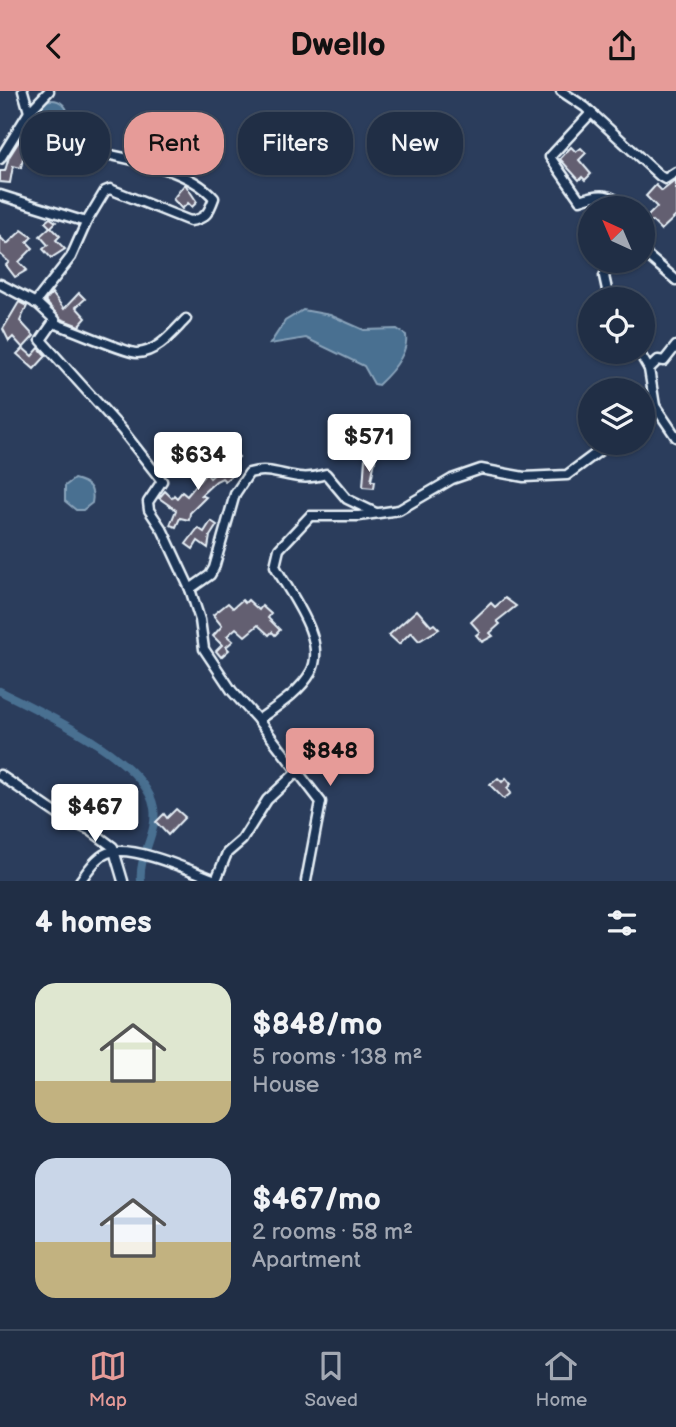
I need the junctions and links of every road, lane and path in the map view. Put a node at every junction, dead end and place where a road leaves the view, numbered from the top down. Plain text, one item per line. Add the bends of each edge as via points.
1 (23, 91) edge
2 (49, 91) edge
3 (561, 91) edge
4 (29, 112) joint
5 (591, 113) junction
6 (20, 127) joint
7 (0, 159) edge
8 (676, 172) edge
9 (0, 195) edge
10 (590, 196) edge
11 (611, 196) edge
12 (578, 197) edge
13 (86, 222) junction
14 (655, 262) edge
15 (676, 280) edge
16 (0, 284) edge
17 (35, 303) junction
18 (186, 319) dead end
19 (53, 323) junction
20 (676, 346) edge
21 (646, 364) edge
22 (649, 369) junction
23 (656, 406) joint
24 (676, 437) edge
25 (594, 455) edge
26 (377, 513) junction
27 (190, 589) junction
28 (258, 720) junction
29 (297, 772) junction
30 (0, 775) edge
31 (114, 851) junction
32 (218, 880) edge
33 (80, 881) edge
34 (123, 881) edge
35 (306, 881) edge

1 - 4 street
2 - 4 street
3 - 5 street
5 - 8 street via 660,176 665,179
5 - 12 street via 550,157
6 - 7 street
6 - 13 street via 71,146 164,170 191,181 214,198 209,212 190,221 110,189
9 - 13 street
10 - 11 street
13 - 17 street via 71,257
14 - 15 street
16 - 17 street
17 - 19 street
18 - 19 street via 167,339 135,353
19 - 27 street via 41,340 162,481 149,510
20 - 22 street via 664,361 658,360
21 - 22 street
22 - 23 street
23 - 24 street
25 - 26 street via 567,475 524,477 470,471 400,510
26 - 27 street via 347,499 327,474 311,479 263,469 249,473 235,494 214,568
26 - 28 street via 310,516 279,549 275,566 313,635 312,671
27 - 28 street via 210,662
28 - 29 street
29 - 32 street via 267,800 242,839 221,861
29 - 35 street via 321,802
30 - 31 street via 63,818 101,837
31 - 32 street via 154,857
31 - 33 street via 97,860
31 - 34 street

